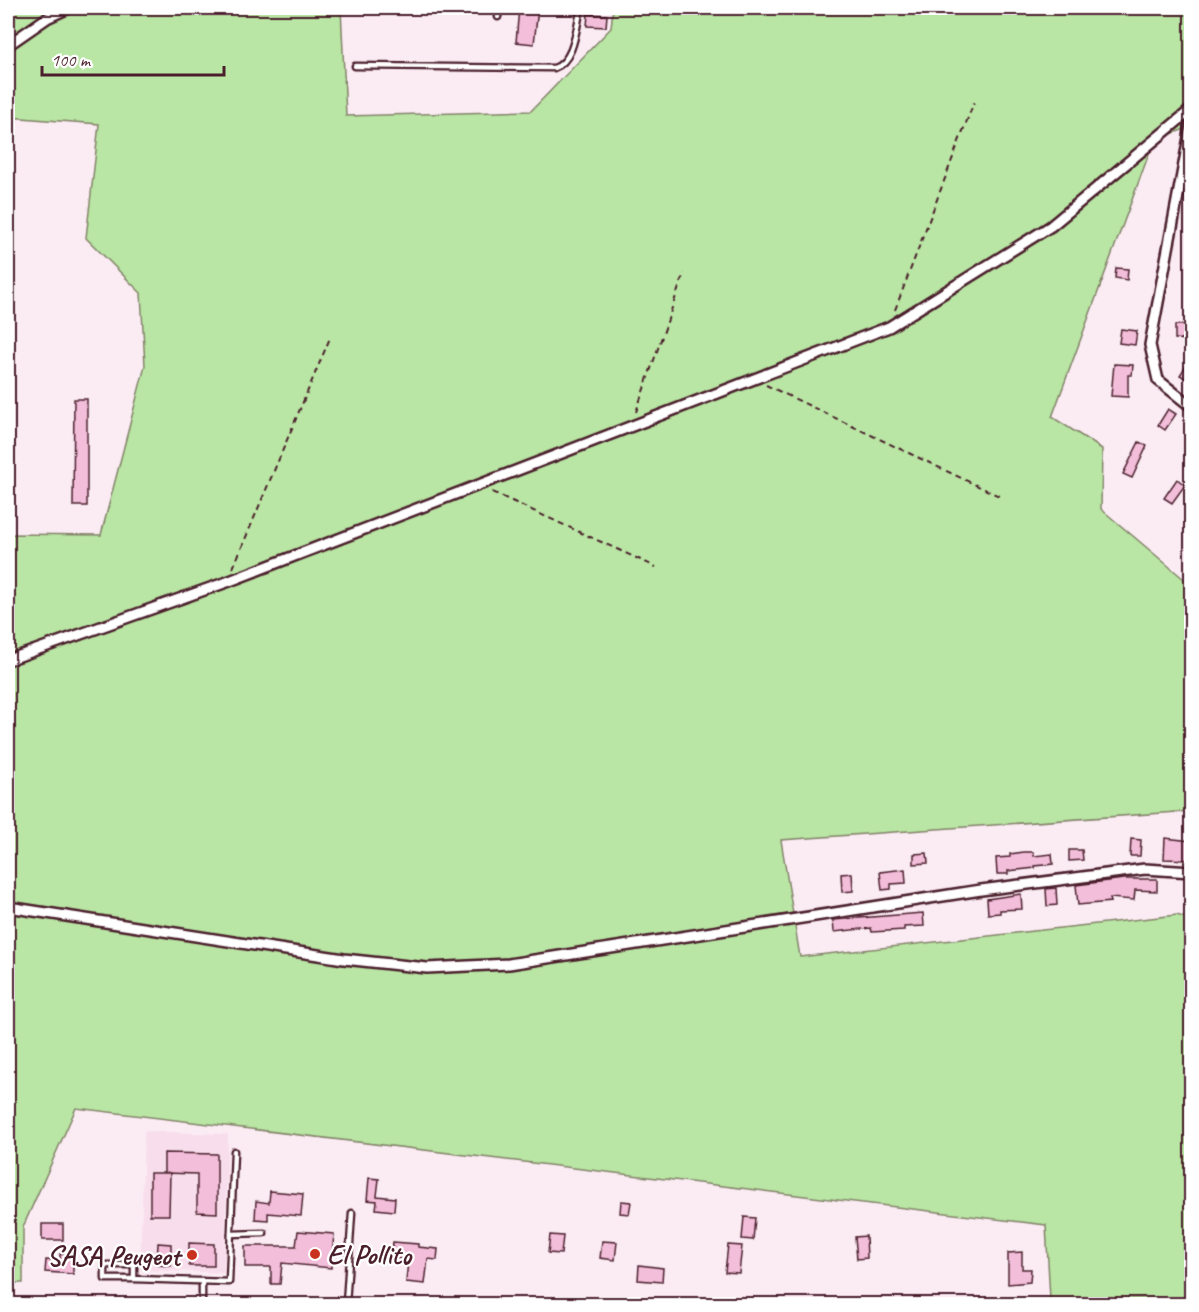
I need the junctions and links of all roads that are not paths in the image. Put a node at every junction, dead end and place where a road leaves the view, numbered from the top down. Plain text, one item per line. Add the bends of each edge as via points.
1 (69, 8) edge
2 (499, 8) edge
3 (581, 8) edge
4 (498, 17) dead end
5 (8, 45) edge
6 (355, 66) dead end
7 (1191, 109) edge
8 (1191, 121) edge
9 (1191, 407) edge
10 (8, 660) edge
11 (1191, 872) edge
12 (8, 907) edge
13 (234, 1151) dead end
14 (352, 1213) dead end
15 (231, 1233) junction
16 (264, 1233) dead end
17 (134, 1279) junction
18 (202, 1281) junction
19 (202, 1305) edge
20 (346, 1305) edge

1 - 5 street
2 - 4 lane
3 - 6 lane via 570,53 561,66 554,68
7 - 10 street via 1051,226 889,327 227,582
8 - 9 street via 1150,345 1158,380
11 - 12 street via 1145,869 981,890 509,964 427,968 344,959
13 - 15 lane
14 - 20 lane
15 - 16 lane
15 - 18 lane via 230,1282
17 - 17 lane via 134,1265 105,1265 105,1279
17 - 18 lane
18 - 19 lane

